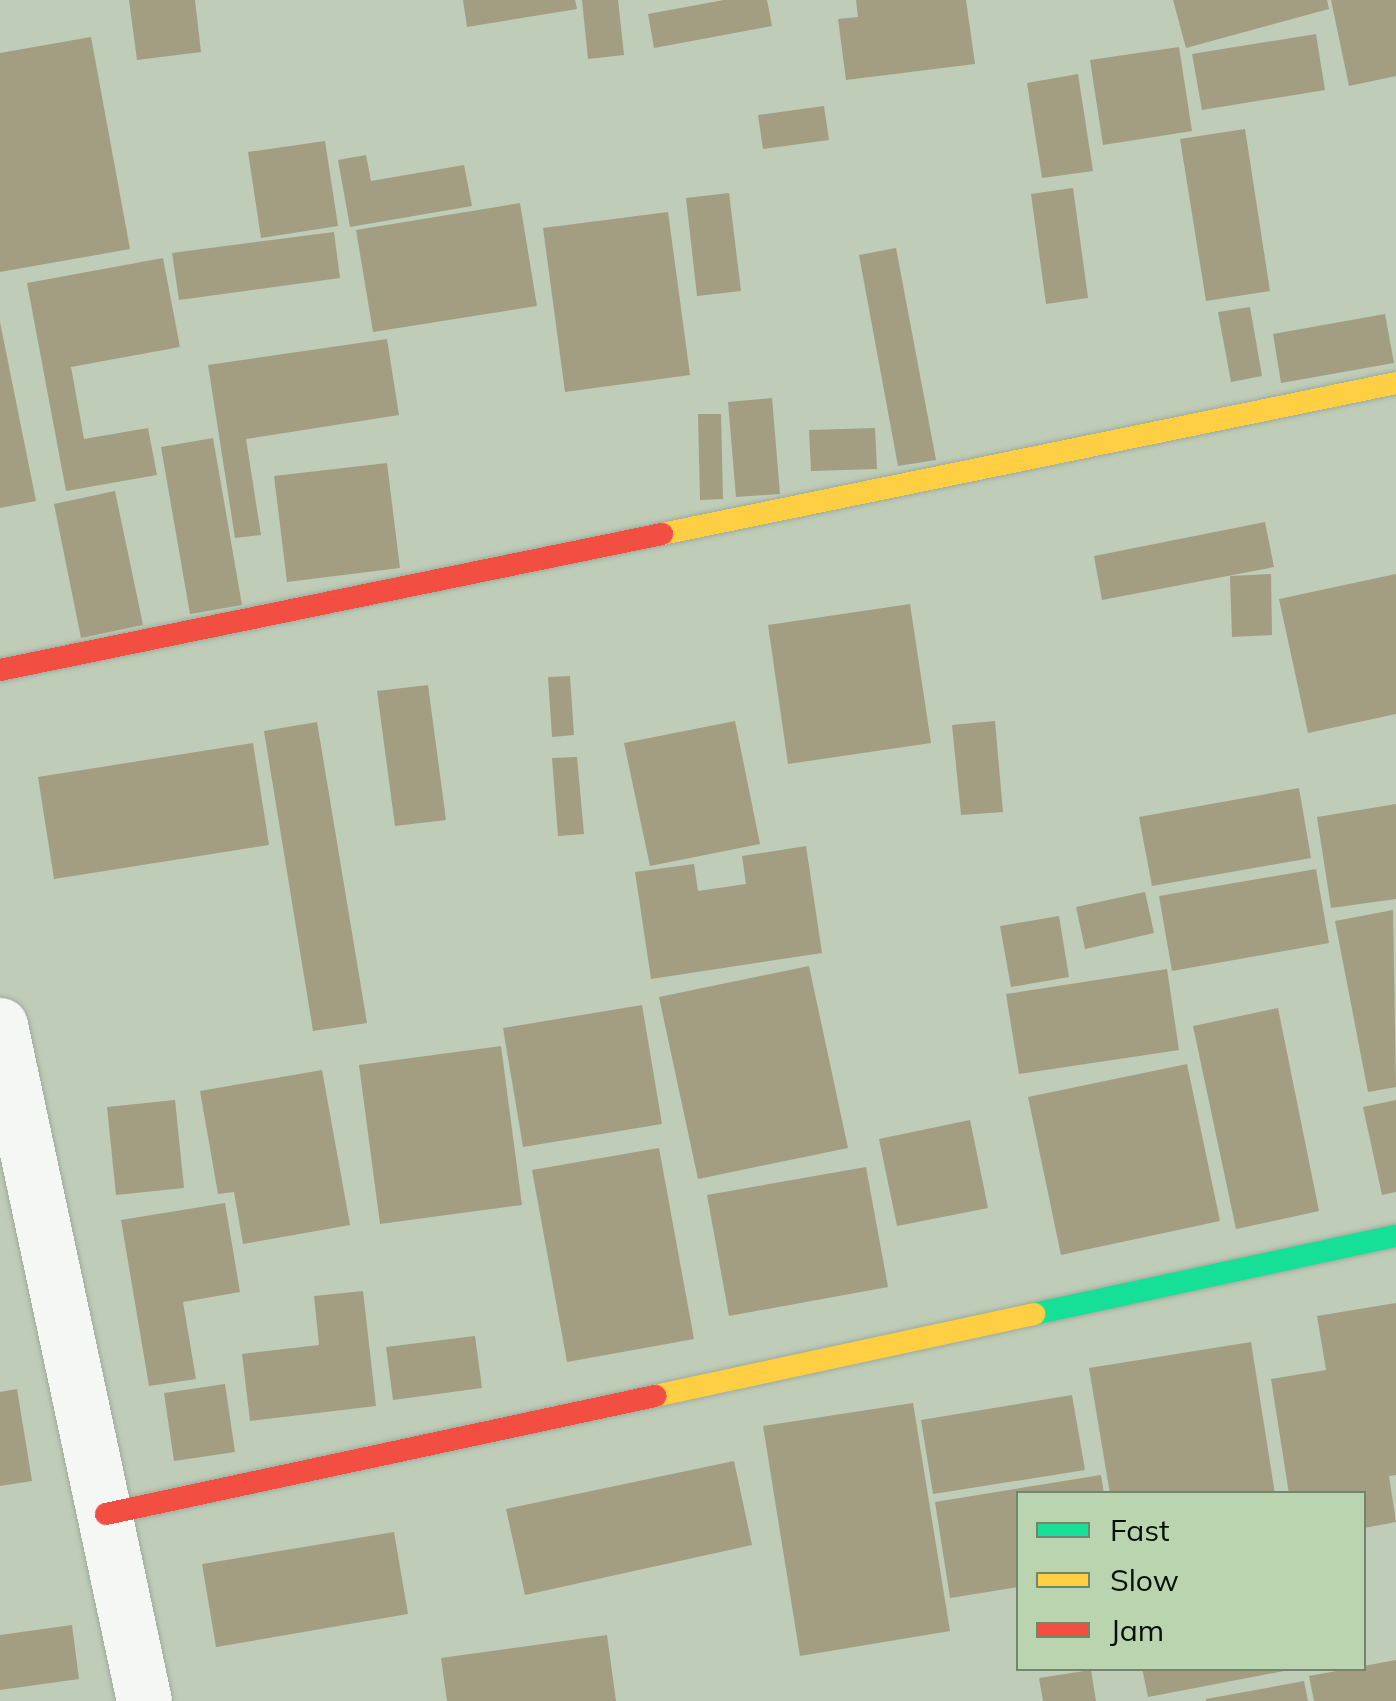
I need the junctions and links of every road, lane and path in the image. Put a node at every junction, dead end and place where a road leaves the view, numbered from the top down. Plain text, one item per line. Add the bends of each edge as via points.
1 (1396, 383) edge
2 (0, 670) edge
3 (0, 1025) edge
4 (1396, 1236) edge
5 (106, 1514) junction
6 (144, 1701) edge

1 - 2 street
3 - 5 street
4 - 5 street
5 - 6 street

